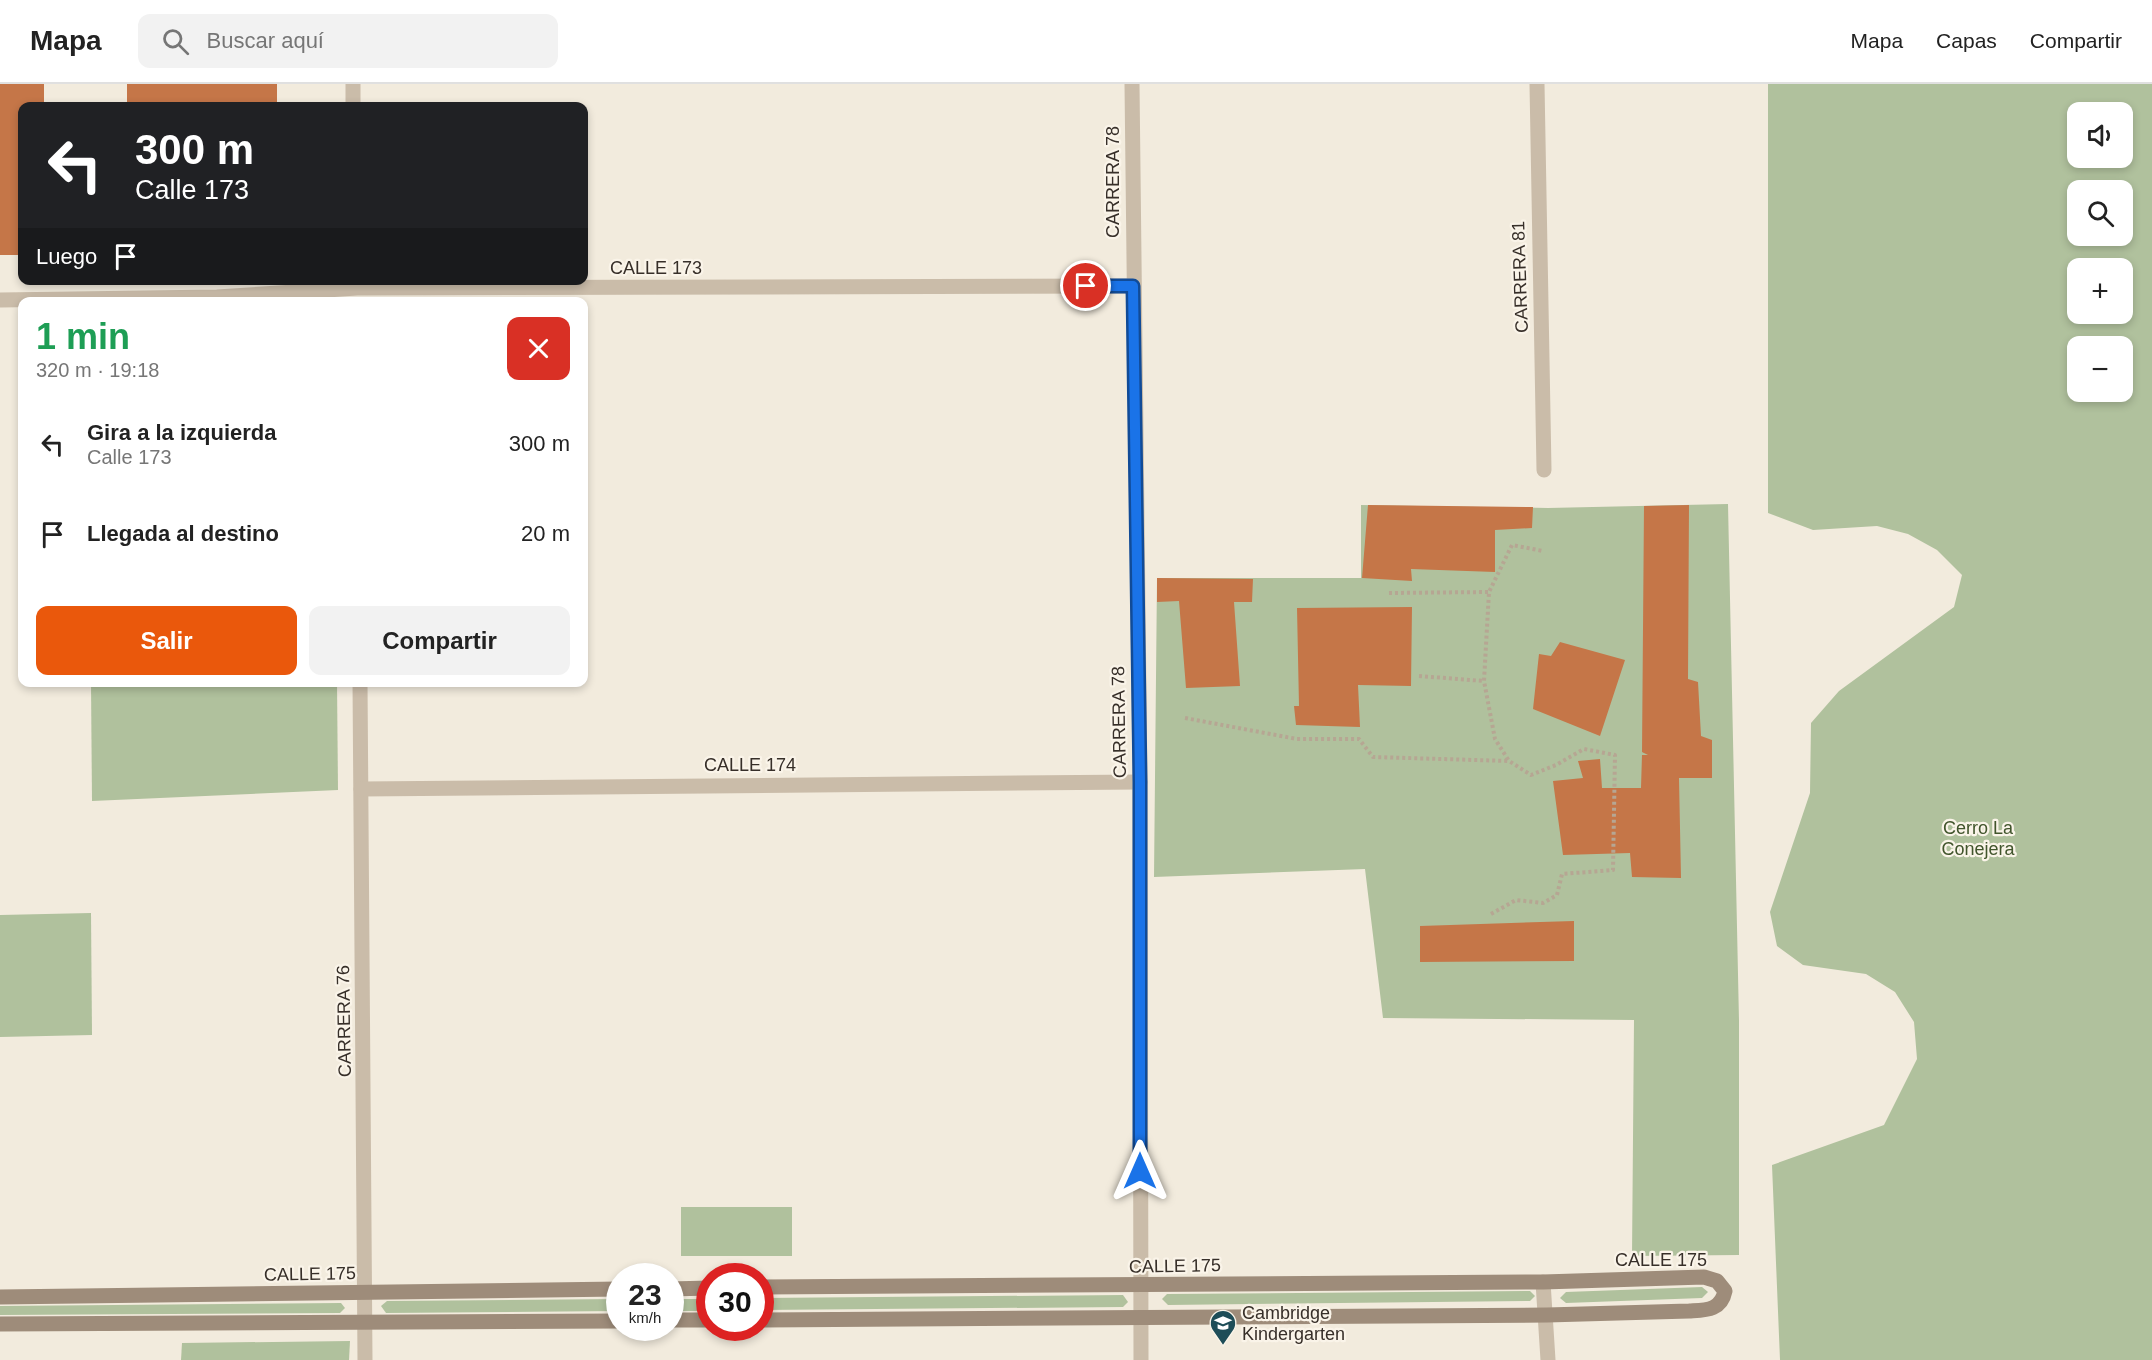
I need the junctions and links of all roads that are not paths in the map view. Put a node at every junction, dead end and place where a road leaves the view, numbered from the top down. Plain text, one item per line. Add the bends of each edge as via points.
1 (353, 84) edge
2 (1132, 84) edge
3 (1537, 84) edge
4 (353, 102) edge
5 (1133, 286) junction
6 (357, 290) edge
7 (217, 297) edge
8 (0, 300) edge
9 (18, 300) edge
10 (1544, 470) dead end
11 (360, 687) edge
12 (1140, 782) junction
13 (361, 789) junction
14 (1543, 1281) junction
15 (1141, 1286) junction
16 (774, 1287) edge
17 (606, 1289) edge
18 (367, 1293) junction
19 (0, 1297) edge
20 (1547, 1314) junction
21 (1141, 1318) junction
22 (774, 1320) edge
23 (606, 1321) edge
24 (365, 1322) junction
25 (0, 1324) edge
26 (365, 1360) edge
27 (1141, 1360) edge
28 (1548, 1360) edge

1 - 4 street
2 - 5 street, CARRERA 78
3 - 10 street, CARRERA 81
5 - 6 street, CALLE 173
5 - 12 street, CARRERA 78
6 - 7 street, CALLE 173
8 - 9 street, CALLE 173
11 - 13 street, CARRERA 76
12 - 13 street, CALLE 174
12 - 15 street, CARRERA 78
13 - 18 street, CARRERA 76
14 - 15 street, CALLE 175
14 - 20 street
14 - 20 street, CALLE 175 via 1704,1277 1717,1281 1725,1291 1719,1305 1704,1310
15 - 16 street, CALLE 175
15 - 21 street, CARRERA 78
17 - 18 street, CALLE 175
18 - 19 street, CALLE 175
18 - 24 street, CARRERA 76
20 - 21 street, CALLE 175
20 - 28 street
21 - 22 street, CALLE 175
21 - 27 street, CARRERA 78
23 - 24 street
24 - 25 street
24 - 26 street, CARRERA 76

